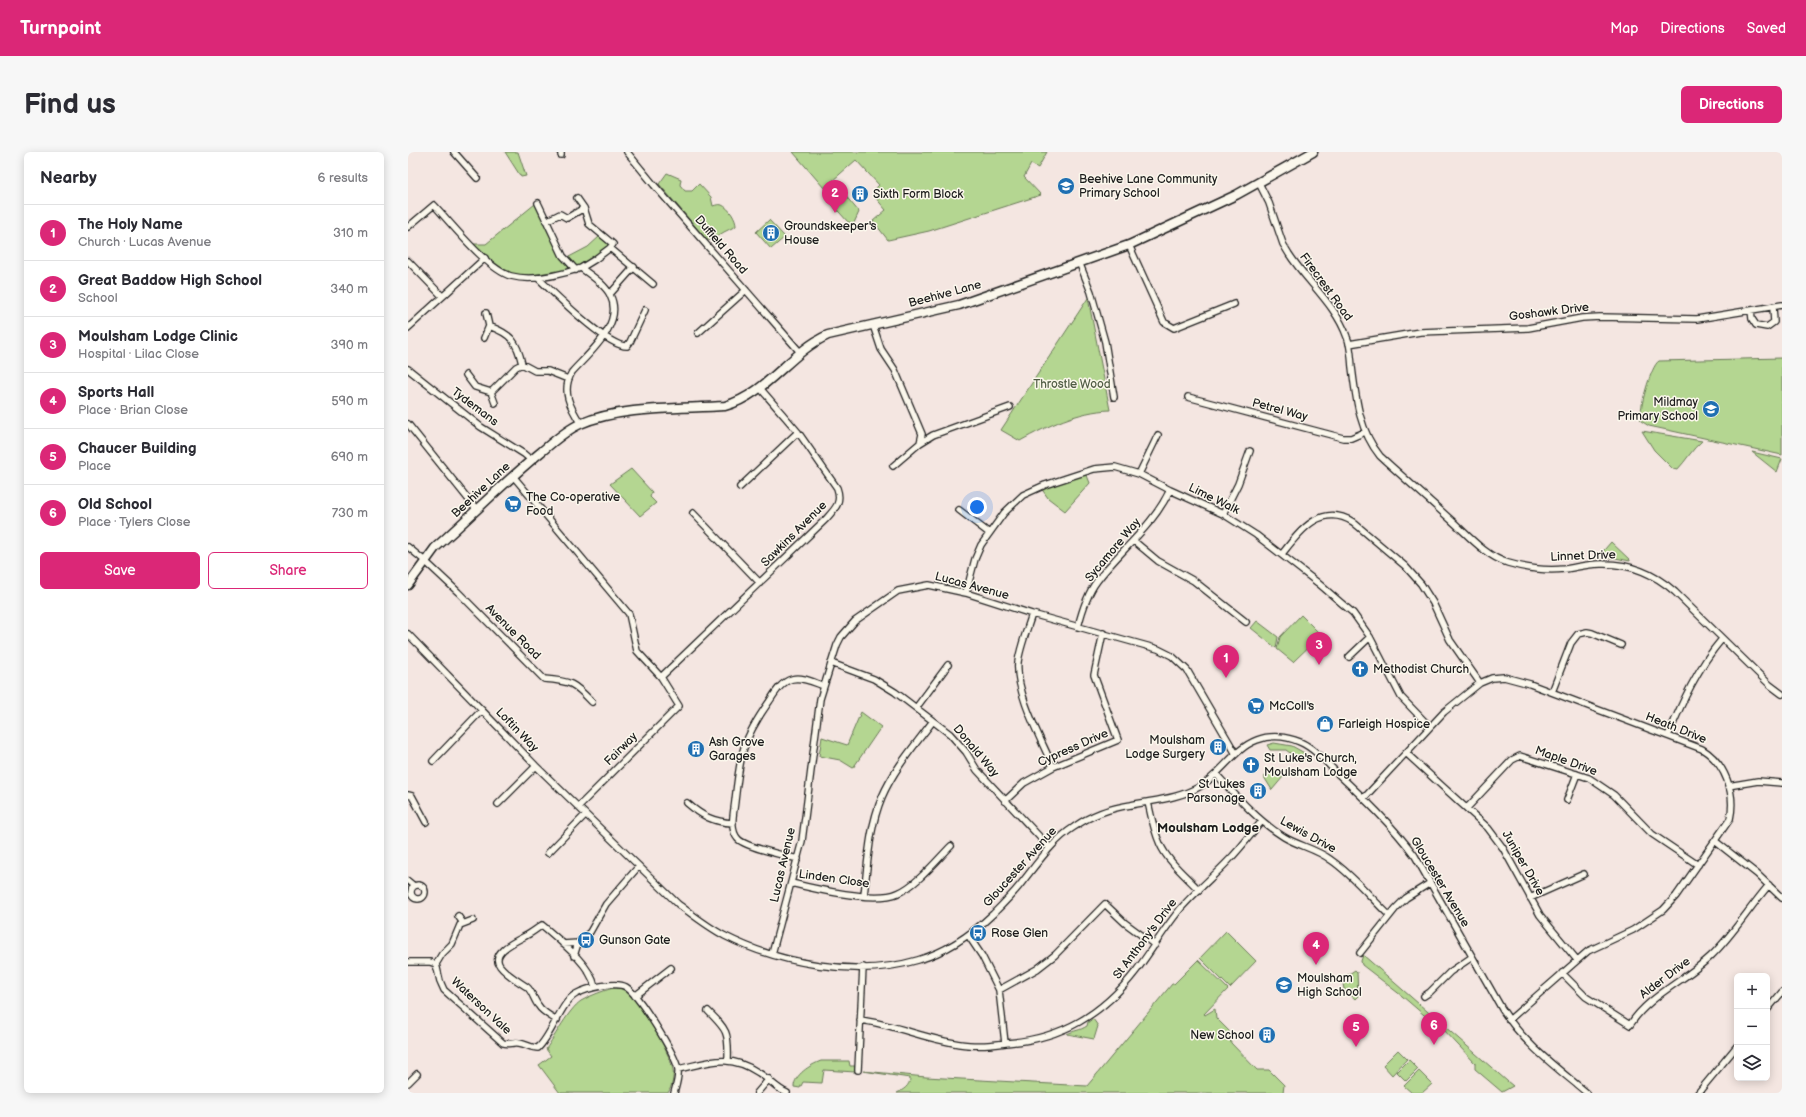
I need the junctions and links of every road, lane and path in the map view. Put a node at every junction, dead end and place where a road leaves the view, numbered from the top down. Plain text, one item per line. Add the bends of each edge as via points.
1 (454, 152) edge
2 (627, 152) edge
3 (1313, 152) edge
4 (477, 178) dead end
5 (1259, 183) junction
6 (577, 198) dead end
7 (538, 203) dead end
8 (584, 208) junction
9 (546, 221) junction
10 (408, 227) edge
11 (1129, 245) junction
12 (610, 248) junction
13 (485, 258) junction
14 (408, 261) edge
15 (1080, 262) junction
16 (634, 267) junction
17 (578, 269) junction
18 (538, 278) junction
19 (653, 284) dead end
20 (746, 290) junction
21 (610, 294) junction
22 (442, 296) junction
23 (1234, 304) dead end
24 (1782, 305) edge
25 (1773, 307) junction
26 (646, 310) dead end
27 (1751, 310) junction
28 (486, 313) dead end
29 (873, 325) junction
30 (489, 326) junction
31 (408, 328) edge
32 (698, 333) dead end
33 (604, 336) junction
34 (484, 338) dead end
35 (1350, 344) junction
36 (800, 352) junction
37 (522, 364) junction
38 (408, 369) edge
39 (466, 375) dead end
40 (568, 379) junction
41 (760, 388) junction
42 (491, 392) junction
43 (1114, 397) dead end
44 (1188, 397) dead end
45 (495, 403) dead end
46 (1010, 407) dead end
47 (408, 424) edge
48 (580, 424) junction
49 (798, 432) junction
50 (1365, 432) junction
51 (1158, 435) dead end
52 (920, 443) junction
53 (1250, 451) dead end
54 (531, 460) junction
55 (893, 466) dead end
56 (1140, 474) junction
57 (513, 476) junction
58 (740, 487) dead end
59 (1170, 490) junction
60 (476, 510) junction
61 (959, 510) dead end
62 (693, 512) dead end
63 (1223, 514) junction
64 (989, 533) junction
65 (1134, 541) junction
66 (408, 547) edge
67 (1282, 554) junction
68 (425, 561) junction
69 (760, 582) junction
70 (408, 585) edge
71 (966, 593) junction
72 (1032, 614) junction
73 (1246, 622) dead end
74 (1078, 627) junction
75 (1103, 633) junction
76 (408, 634) edge
77 (1370, 637) junction
78 (1722, 639) junction
79 (1621, 644) dead end
80 (1349, 657) dead end
81 (831, 663) junction
82 (948, 665) dead end
83 (661, 677) junction
84 (1480, 683) junction
85 (824, 686) junction
86 (1552, 692) junction
87 (1782, 694) edge
88 (592, 702) dead end
89 (916, 708) junction
90 (482, 710) junction
91 (933, 721) junction
92 (1430, 727) junction
93 (1668, 736) junction
94 (1406, 752) junction
95 (1236, 754) junction
96 (433, 761) dead end
97 (536, 766) junction
98 (1053, 768) junction
99 (1577, 774) junction
100 (1217, 775) junction
101 (1782, 783) edge
102 (1728, 786) junction
103 (408, 795) edge
104 (1364, 798) junction
105 (1567, 800) dead end
106 (1005, 801) junction
107 (1148, 802) junction
108 (686, 803) dead end
109 (498, 804) dead end
110 (578, 807) junction
111 (1467, 808) junction
112 (586, 815) junction
113 (1262, 820) junction
114 (426, 822) dead end
115 (733, 823) junction
116 (612, 840) joint
117 (1715, 841) junction
118 (951, 846) dead end
119 (1050, 848) junction
120 (548, 852) dead end
121 (798, 859) junction
122 (1698, 865) junction
123 (639, 866) junction
124 (1584, 874) dead end
125 (408, 881) edge
126 (1430, 883) junction
127 (791, 884) junction
128 (1769, 885) junction
129 (414, 886) dead end
130 (1198, 890) junction
131 (864, 895) junction
132 (1530, 898) junction
133 (1782, 898) edge
134 (1389, 915) junction
135 (458, 916) dead end
136 (473, 920) dead end
137 (463, 923) junction
138 (968, 935) junction
139 (578, 942) junction
140 (563, 944) junction
141 (1155, 945) junction
142 (1360, 953) dead end
143 (772, 954) junction
144 (574, 956) junction
145 (1472, 957) junction
146 (1577, 960) junction
147 (408, 961) edge
148 (436, 964) junction
149 (863, 967) junction
150 (671, 968) dead end
151 (1562, 973) junction
152 (596, 988) junction
153 (999, 990) junction
154 (1782, 992) edge
155 (635, 996) junction
156 (1424, 996) dead end
157 (1768, 1009) edge
158 (708, 1011) dead end
159 (557, 1020) junction
160 (860, 1020) junction
161 (1509, 1020) junction
162 (1005, 1044) junction
163 (1734, 1050) edge
164 (728, 1060) junction
165 (678, 1069) junction
166 (858, 1070) dead end
167 (417, 1074) dead end
168 (769, 1080) junction
169 (408, 1083) edge
170 (674, 1093) edge
171 (757, 1093) edge
172 (787, 1093) edge
173 (1587, 1093) edge
174 (1698, 1093) edge

1 - 4 street
2 - 20 street, Duffield Road
3 - 5 main road, Beehive Lane
5 - 11 main road, Beehive Lane
5 - 35 street, Firecrest Road via 1289,254 1336,315
6 - 8 street
7 - 9 street
8 - 9 street via 566,218 560,214
8 - 12 street via 589,224 613,244
9 - 17 street via 563,256
10 - 13 street via 434,205
11 - 15 main road, Beehive Lane
11 - 23 street via 1164,322 1174,328
12 - 16 street
12 - 17 street
13 - 18 street via 497,269 511,276
13 - 22 street
14 - 22 street
15 - 29 main road, Beehive Lane via 959,305
15 - 43 street via 1105,342
16 - 19 street
16 - 21 street
17 - 18 street
17 - 21 street
18 - 33 street
20 - 32 street
20 - 36 street, Duffield Road
21 - 33 street via 614,316
22 - 31 street
24 - 25 street, Goshawk Drive
25 - 27 street, Goshawk Drive
25 - 27 street via 1774,322 1767,327 1756,325
26 - 33 street via 627,346
27 - 35 street, Goshawk Drive via 1696,318 1582,318 1528,328 1420,332
28 - 30 street
29 - 36 main road, Beehive Lane via 828,334
29 - 52 street via 881,349 895,370 922,434
30 - 34 street
30 - 37 street via 505,332 516,344
33 - 40 street
35 - 50 street, Firecrest Road via 1357,406
36 - 41 main road, Beehive Lane
37 - 40 street via 535,372 548,371
37 - 42 street
38 - 54 street, Tydemans via 482,427
39 - 42 street via 475,387
40 - 48 street via 566,393
41 - 48 main road, Beehive Lane via 725,406 630,412
41 - 49 street, Sawkins Avenue
42 - 45 street
44 - 50 street, Petrel Way via 1343,438 1351,438
46 - 52 street via 933,435
47 - 60 street
48 - 54 main road, Beehive Lane via 563,434
49 - 58 street
49 - 69 street, Sawkins Avenue via 837,488 840,496 838,505
50 - 78 street, Linnet Drive via 1380,456 1499,559 1514,565 1551,569 1603,564 1641,571 1665,584
51 - 56 street
52 - 55 street
53 - 63 street
54 - 57 main road, Beehive Lane
56 - 59 street, Lime Walk
56 - 64 street, Lime Walk via 1115,467 1094,469 1045,485 1023,495 1004,513
57 - 60 main road, Beehive Lane
57 - 83 street via 629,614 637,651
59 - 63 street, Lime Walk
59 - 65 street, Sycamore Way via 1156,516
60 - 68 main road, Beehive Lane via 435,548
61 - 64 street
62 - 69 street
63 - 67 street, Lime Walk
64 - 71 street, Lime Walk via 975,558
65 - 73 street via 1158,561 1194,580
65 - 74 street, Sycamore Way via 1096,582
66 - 68 street, Avenue Road
67 - 77 street, Lime Walk via 1353,613
67 - 84 street via 1301,531 1316,520 1333,516 1353,522 1405,566 1421,584 1450,640
68 - 70 main road, Beehive Lane
68 - 88 street, Avenue Road via 544,679 565,680 580,689
69 - 83 street, Sawkins Avenue
71 - 72 street, Lucas Avenue
71 - 81 street, Lucas Avenue via 929,585 898,591 849,626 837,645
72 - 74 street, Lucas Avenue
72 - 98 street via 1018,662 1019,682
74 - 75 street, Lucas Avenue
75 - 95 street, Lucas Avenue via 1158,648 1180,663 1187,670
75 - 98 street, Cypress Drive via 1094,675 1118,740
76 - 90 street, Loftin Way
77 - 80 street
77 - 92 street, Lime Walk via 1402,697
78 - 87 street, Linnet Drive
78 - 93 street via 1690,686
79 - 86 street via 1592,633 1578,634 1571,643
81 - 85 street, Lucas Avenue
81 - 89 street, Donald Way via 874,679
82 - 89 street
83 - 110 street, Fairway via 679,706
84 - 86 street, Heath Drive via 1498,677 1510,677
84 - 92 street, Heath Drive via 1458,699
85 - 115 street via 800,678 792,679 779,688 756,720 749,731 741,756
85 - 121 street, Lucas Avenue via 819,705
86 - 93 street, Heath Drive
89 - 91 street, Donald Way
90 - 96 street
90 - 97 street, Loftin Way
91 - 106 street, Donald Way via 950,734
91 - 131 street via 907,755 882,797 874,820
92 - 94 street, Heath Drive
93 - 102 street, Heath Drive via 1710,753 1722,768
94 - 104 street, Heath Drive
94 - 111 street, Juniper Drive
95 - 100 street, Gloucester Avenue
95 - 104 street, Gloucester Avenue via 1247,745 1262,739 1290,738 1312,749
97 - 109 street
97 - 110 street, Loftin Way
98 - 106 street, Cypress Drive via 1024,783
99 - 105 street
99 - 111 street, Maple Drive via 1520,756 1512,760
99 - 122 street, Maple Drive via 1589,778 1614,795 1652,834
100 - 107 street, Gloucester Avenue via 1182,795
100 - 113 street, Lewis Drive
101 - 102 street via 1758,781
102 - 117 street, Heath Drive via 1732,802 1730,819
103 - 114 street via 412,796
104 - 126 street, Gloucester Avenue via 1403,840
106 - 119 street, Donald Way
107 - 119 street, Gloucester Avenue via 1094,815 1071,829
107 - 130 street via 1160,846
108 - 115 street via 706,818
110 - 112 street, Loftin Way
111 - 132 street, Juniper Drive via 1488,828 1503,848
112 - 116 street, Loftin Way
112 - 120 street
113 - 130 street, St Anthony's Drive via 1229,860
113 - 134 street, Lewis Drive via 1285,838 1319,852 1331,860
115 - 121 street via 735,836 743,843
116 - 123 street, Gloucester Avenue
117 - 122 street, Heath Drive
117 - 128 street
118 - 131 street, Linden Close via 898,894
119 - 138 street, Gloucester Avenue via 1018,888
121 - 127 street, Lucas Avenue
122 - 146 street, Heath Drive via 1670,903 1653,918 1598,945
123 - 139 street via 611,897 590,932
123 - 143 street, Gloucester Avenue via 678,904 703,923 744,945
124 - 132 street
125 - 129 street
126 - 134 street via 1406,898
126 - 145 street, Gloucester Avenue
127 - 131 street, Linden Close
127 - 143 street, Lucas Avenue
128 - 133 street
128 - 151 street, Alder Drive via 1712,955 1691,974 1641,1010 1630,1025 1586,997
130 - 141 street, St Anthony's Drive via 1168,924
132 - 146 street, Juniper Drive via 1540,915
134 - 142 street
135 - 137 street
136 - 137 street
137 - 148 street via 452,944
138 - 149 street, Gloucester Avenue via 919,960 884,967
138 - 153 street
139 - 140 street
139 - 144 street
140 - 144 street
140 - 159 street via 542,925 508,946 499,955 498,960 500,966 529,988 538,1006
141 - 153 street via 1125,923 1105,904 1037,970
141 - 162 street, St Anthony's Drive via 1136,972 1113,997 1092,1014 1070,1028 1045,1038
143 - 149 street, Gloucester Avenue via 815,964
144 - 152 street via 588,970
145 - 156 street via 1450,972
145 - 161 street, Gloucester Avenue
146 - 151 street, Heath Drive
147 - 148 street
148 - 159 street, Waterson Vale via 444,990 502,1043 524,1043 531,1048 538,1048 544,1043
149 - 160 street
150 - 155 street
151 - 161 street, Heath Drive
152 - 155 street, Waterson Vale via 618,984
152 - 159 street, Waterson Vale via 575,994
153 - 162 street
154 - 157 street
155 - 165 street, Waterson Vale via 654,1021
158 - 164 street via 726,1030 729,1044
160 - 162 street, St Anthony's Drive via 894,1026 938,1040 969,1045
160 - 166 street
161 - 173 street, Gloucester Avenue via 1526,1041
163 - 174 street
164 - 165 street
164 - 168 street via 746,1065
165 - 170 street
167 - 169 street
168 - 171 street
168 - 172 street

